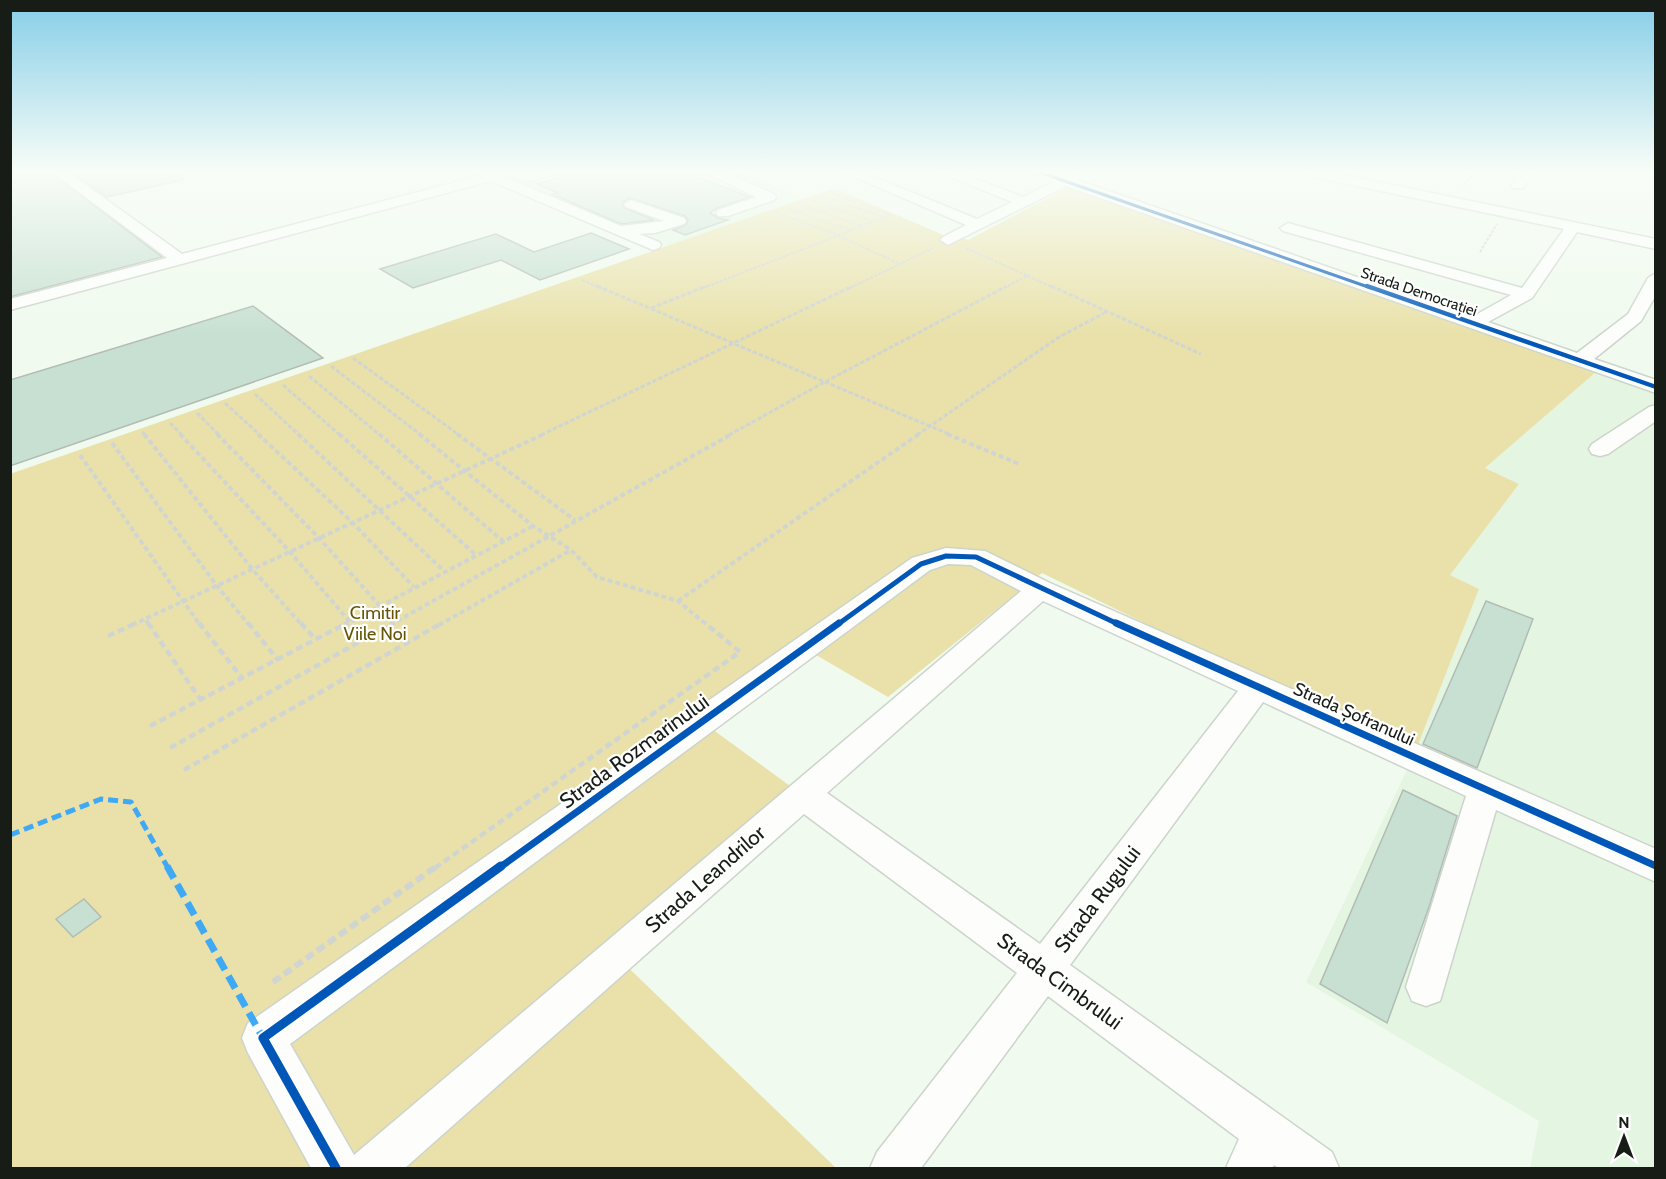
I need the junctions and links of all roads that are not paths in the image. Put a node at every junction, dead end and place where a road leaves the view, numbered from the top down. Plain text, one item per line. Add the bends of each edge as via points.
1 (135, 227) edge
2 (304, 227) edge
3 (610, 227) edge
4 (658, 227) edge
5 (974, 227) edge
6 (1197, 227) edge
7 (1573, 227) joint
8 (1288, 228) dead end
9 (619, 231) junction
10 (948, 240) road end
11 (1656, 244) edge
12 (653, 245) dead end
13 (180, 260) junction
14 (1656, 278) edge
15 (1526, 294) junction
16 (10, 305) edge
17 (1474, 324) junction
18 (1580, 360) junction
19 (1656, 387) edge
20 (1656, 411) edge
21 (1600, 449) dead end
22 (1040, 589) junction
23 (1258, 687) junction
24 (1485, 790) junction
25 (803, 794) junction
26 (1656, 866) edge
27 (1044, 970) junction
28 (1426, 987) dead end
29 (1257, 1150) edge
30 (336, 1168) edge
31 (370, 1168) edge
32 (893, 1168) edge
33 (1316, 1168) edge

1 - 13 street
2 - 13 street
3 - 9 street
4 - 9 street
5 - 10 street
6 - 17 street, Strada Democrației
7 - 11 street
7 - 15 street
8 - 15 street
9 - 12 street
13 - 16 street
14 - 18 street via 1635,317
15 - 17 street
17 - 18 street, Strada Democrației
18 - 19 street, Strada Democrației
20 - 21 street
22 - 23 street, Strada Șofranului
22 - 25 street, Strada Leandrilor
22 - 30 street, Strada Rozmarinului via 976,557 946,556 921,564 263,1038
23 - 24 street, Strada Șofranului
23 - 27 street, Strada Rugului
24 - 26 street, Strada Șofranului
24 - 28 street
25 - 27 street, Strada Cimbrului
25 - 31 street, Strada Leandrilor
27 - 29 street, Strada Cimbrului
27 - 32 street, Strada Rugului
29 - 33 street, Strada Cimbrului

